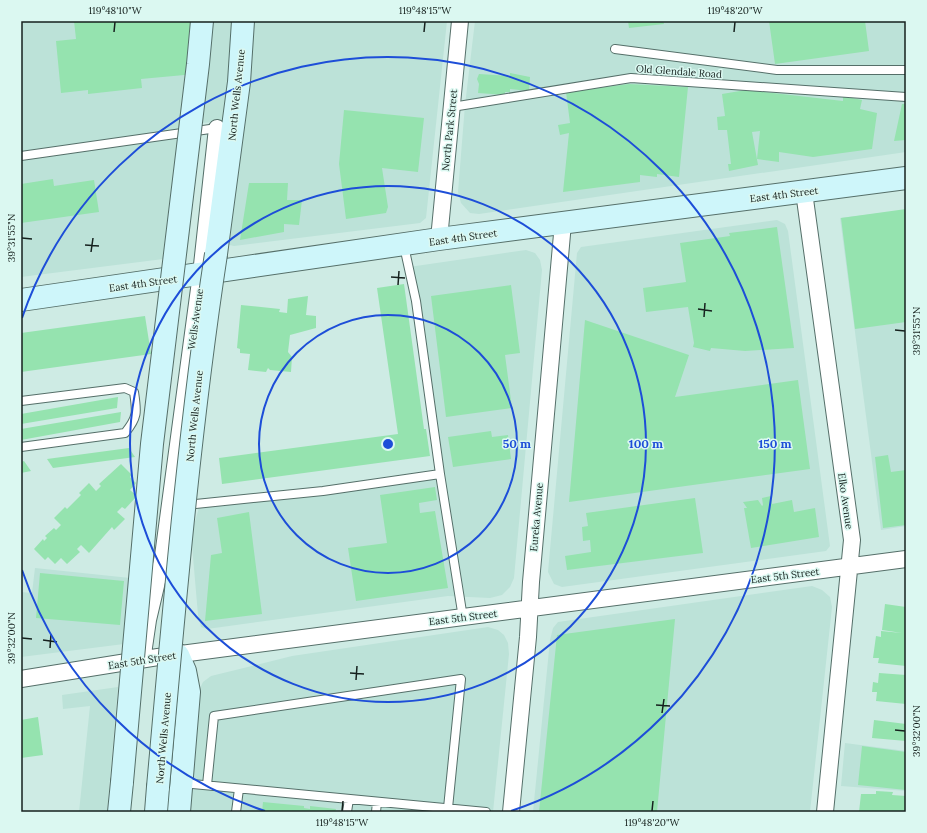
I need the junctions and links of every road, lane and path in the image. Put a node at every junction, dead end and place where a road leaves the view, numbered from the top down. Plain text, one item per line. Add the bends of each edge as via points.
1 (202, 21) edge
2 (243, 21) edge
3 (460, 21) edge
4 (615, 49) dead end
5 (906, 70) edge
6 (906, 97) edge
7 (452, 107) junction
8 (217, 128) joint
9 (21, 156) edge
10 (906, 178) edge
11 (804, 192) junction
12 (563, 222) junction
13 (439, 239) junction
14 (404, 246) junction
15 (201, 274) junction
16 (21, 300) edge
17 (21, 401) edge
18 (21, 447) edge
19 (440, 474) junction
20 (169, 507) junction
21 (162, 556) junction
22 (906, 559) edge
23 (849, 567) junction
24 (530, 609) junction
25 (463, 618) junction
26 (178, 655) junction
27 (142, 660) junction
28 (21, 679) edge
29 (182, 783) junction
30 (207, 786) junction
31 (239, 788) junction
32 (349, 799) junction
33 (377, 802) junction
34 (448, 808) junction
35 (431, 809) edge
36 (119, 812) edge
37 (156, 812) edge
38 (179, 812) edge
39 (236, 812) edge
40 (347, 812) edge
41 (376, 812) edge
42 (474, 812) edge
43 (486, 812) edge
44 (511, 812) edge
45 (825, 812) edge

1 - 36 main road, bridge via 152,444
2 - 37 main road, North Wells Avenue, bridge via 230,151 192,437
3 - 7 street, North Park Street
4 - 5 lane via 777,70
6 - 7 lane, Old Glendale Road via 631,78
7 - 13 street, North Park Street
8 - 9 lane
8 - 15 street, Wells Avenue
10 - 11 main road, East 4th Street
11 - 12 main road, East 4th Street
11 - 23 street, Elko Avenue via 852,540
12 - 13 main road, East 4th Street
12 - 24 street, Eureka Avenue
13 - 14 main road, East 4th Street
14 - 15 main road, East 4th Street
14 - 19 lane via 416,301
15 - 16 main road, East 4th Street
15 - 20 street, Wells Avenue
17 - 18 lane via 125,388 134,392 136,408 134,422 125,433
19 - 20 lane via 323,491
19 - 25 lane
20 - 21 street, Wells Avenue
21 - 26 street, Wells Avenue via 161,602 166,625
21 - 27 street, Wells Avenue via 149,613
22 - 23 street, East 5th Street
23 - 24 street, East 5th Street
23 - 45 street, Elko Avenue
24 - 25 street, East 5th Street
24 - 44 street, Eureka Avenue
25 - 26 street, East 5th Street
26 - 27 street, East 5th Street
26 - 29 main road via 185,671 189,692
27 - 28 street, East 5th Street
29 - 30 lane
29 - 38 main road
30 - 31 lane
30 - 34 lane via 214,716 461,679
31 - 32 lane
31 - 39 lane
32 - 33 lane
32 - 40 lane
33 - 35 lane
33 - 41 lane
34 - 35 lane
34 - 42 lane
42 - 43 lane

